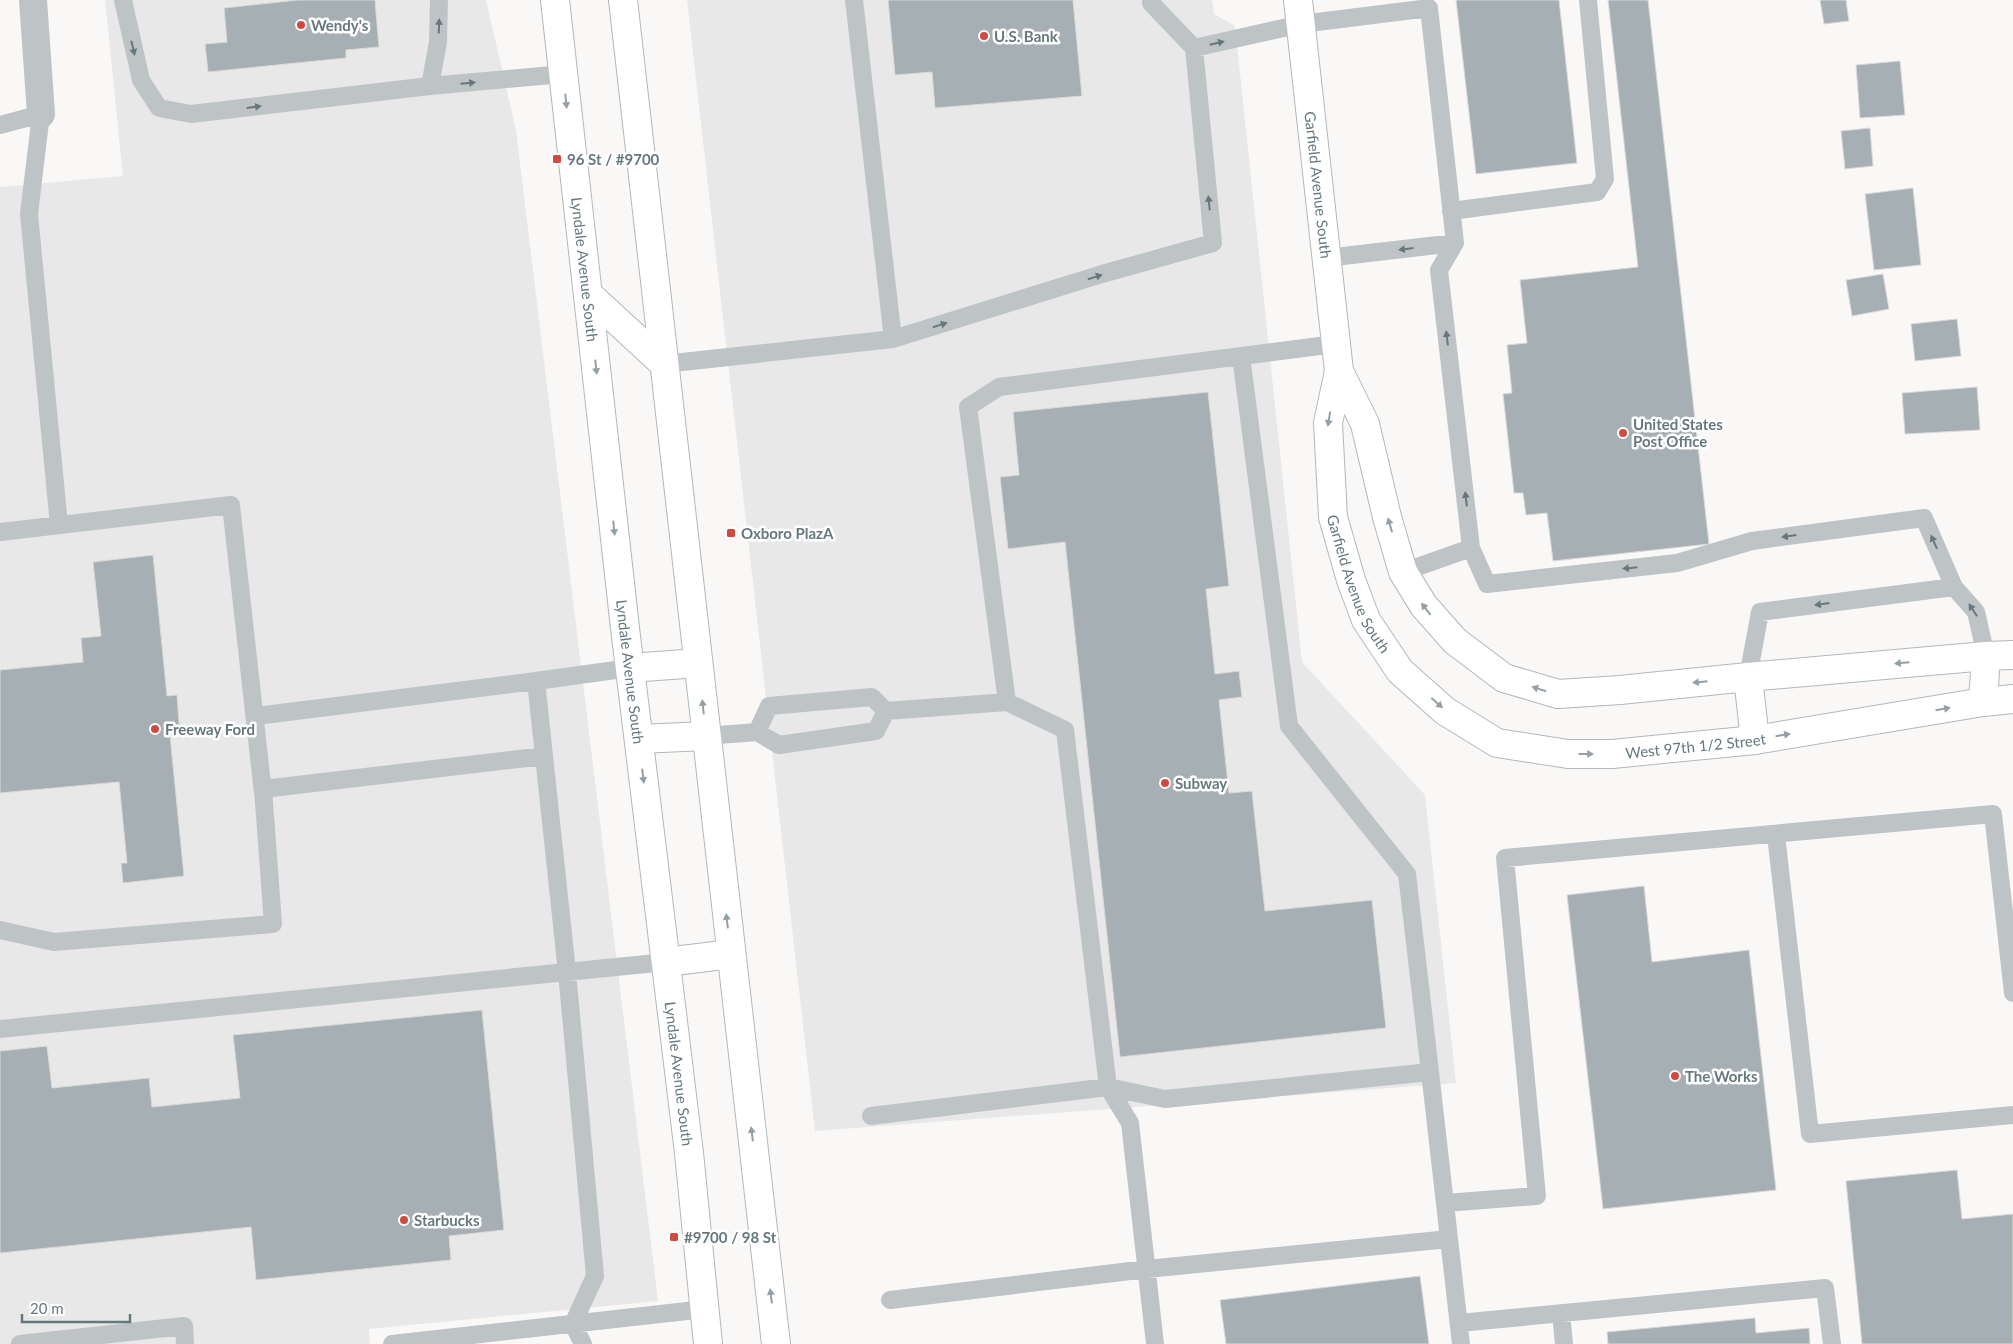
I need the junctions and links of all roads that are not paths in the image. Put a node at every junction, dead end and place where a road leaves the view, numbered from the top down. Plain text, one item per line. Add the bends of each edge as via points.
1 (33, 0) edge
2 (123, 0) edge
3 (439, 0) edge
4 (555, 0) edge
5 (623, 0) edge
6 (854, 0) edge
7 (1151, 0) edge
8 (1588, 0) edge
9 (1429, 4) edge
10 (1300, 12) edge
11 (1194, 48) junction
12 (564, 74) junction
13 (430, 86) junction
14 (41, 114) junction
15 (0, 125) edge
16 (1451, 211) junction
17 (1455, 243) junction
18 (1326, 258) junction
19 (588, 294) junction
20 (893, 339) junction
21 (1335, 344) junction
22 (1241, 356) junction
23 (664, 364) junction
24 (1340, 371) junction
25 (59, 525) junction
26 (0, 532) edge
27 (1471, 548) junction
28 (1403, 572) junction
29 (1954, 587) junction
30 (2013, 655) edge
31 (1986, 656) junction
32 (698, 663) junction
33 (630, 668) junction
34 (1400, 671) joint
35 (1748, 677) junction
36 (536, 681) junction
37 (2013, 699) edge
38 (1007, 702) junction
39 (1983, 702) junction
40 (886, 711) junction
41 (256, 716) junction
42 (756, 732) junction
43 (706, 736) junction
44 (638, 739) junction
45 (1755, 740) junction
46 (544, 756) junction
47 (264, 793) junction
48 (1776, 835) junction
49 (0, 930) edge
50 (731, 954) junction
51 (666, 962) junction
52 (567, 972) junction
53 (2013, 993) edge
54 (0, 1030) edge
55 (1430, 1072) junction
56 (1108, 1087) junction
57 (2013, 1115) edge
58 (871, 1116) dead end
59 (1445, 1203) junction
60 (1449, 1240) junction
61 (1147, 1269) junction
62 (890, 1300) dead end
63 (705, 1309) junction
64 (1561, 1314) junction
65 (1459, 1323) junction
66 (573, 1324) junction
67 (20, 1344) edge
68 (185, 1344) edge
69 (392, 1344) edge
70 (583, 1344) edge
71 (708, 1344) edge
72 (776, 1344) edge
73 (1155, 1344) edge
74 (1461, 1344) edge
75 (1564, 1344) edge
76 (1832, 1344) edge

1 - 14 street
2 -> 13 lane via 141,80 159,108 191,114
13 -> 3 lane via 438,42
4 - 12 main road, Lyndale Avenue South
5 - 23 main road
6 - 20 lane
7 - 11 lane
8 - 16 lane via 1605,180 1598,192
9 - 10 lane
9 - 16 lane
11 -> 10 lane
10 - 18 main road, Garfield Avenue South
20 -> 11 lane via 1213,243
13 -> 12 lane
12 -> 19 main road, Lyndale Avenue South
14 - 15 lane
14 - 25 lane via 29,214
16 - 17 lane
17 -> 18 lane
27 -> 17 lane via 1439,270
18 - 21 main road, Garfield Avenue South
19 - 23 main road
19 -> 33 main road, Lyndale Avenue South
20 - 23 lane
21 - 22 lane
21 - 24 main road, Garfield Avenue South
22 - 38 lane via 999,387 968,407
22 - 55 lane via 1289,726 1407,874
23 - 32 main road
28 -> 24 main road, Garfield Avenue South via 1365,424
24 -> 34 main road, Garfield Avenue South via 1328,423 1334,517 1366,620
25 - 26 lane
25 - 41 lane via 231,505
27 - 28 lane
29 -> 27 lane via 1924,518 1752,541 1677,563 1487,584
35 -> 28 main road, Garfield Avenue South via 1558,694 1504,678 1455,641 1424,606
31 -> 29 lane via 1976,612
29 -> 35 lane via 1760,612
30 - 31 main road
31 -> 35 main road
31 - 39 main road
32 - 33 main road
43 -> 32 main road
33 - 36 lane
33 - 44 main road, Lyndale Avenue South
34 -> 45 main road, West 97th 1/2 Street via 1445,711 1497,743 1568,754 1612,754
35 - 45 main road
36 - 41 lane
36 - 46 lane
37 - 39 main road, West 97th 1/2 Street
38 - 40 lane
38 - 56 lane via 1065,730
45 -> 39 main road, West 97th 1/2 Street
40 - 42 lane via 876,731 779,745
40 - 42 lane via 872,697 769,706
41 - 47 lane
42 - 43 lane
43 - 44 main road
50 -> 43 main road
44 -> 51 main road, Lyndale Avenue South
46 - 47 lane via 263,789
46 - 52 lane
47 - 49 lane via 273,924 54,942
48 - 53 lane via 1993,814
48 - 57 lane via 1810,1134
48 - 59 lane via 1505,858 1537,1196
50 - 51 main road
72 -> 50 main road
51 - 52 lane
51 - 63 main road, Lyndale Avenue South
52 - 54 lane
52 - 66 lane via 595,1276
55 - 56 lane via 1165,1099
55 - 59 lane
56 - 58 lane
56 - 61 lane via 1130,1124
59 - 60 lane
60 - 61 lane
60 - 65 lane
61 - 62 lane
61 - 73 lane
63 - 66 lane
63 - 71 main road, Lyndale Avenue South
64 - 65 lane
64 - 75 lane
64 - 76 lane via 1825,1288
65 - 74 lane
66 - 69 lane
66 - 70 lane
67 - 68 lane via 184,1326

